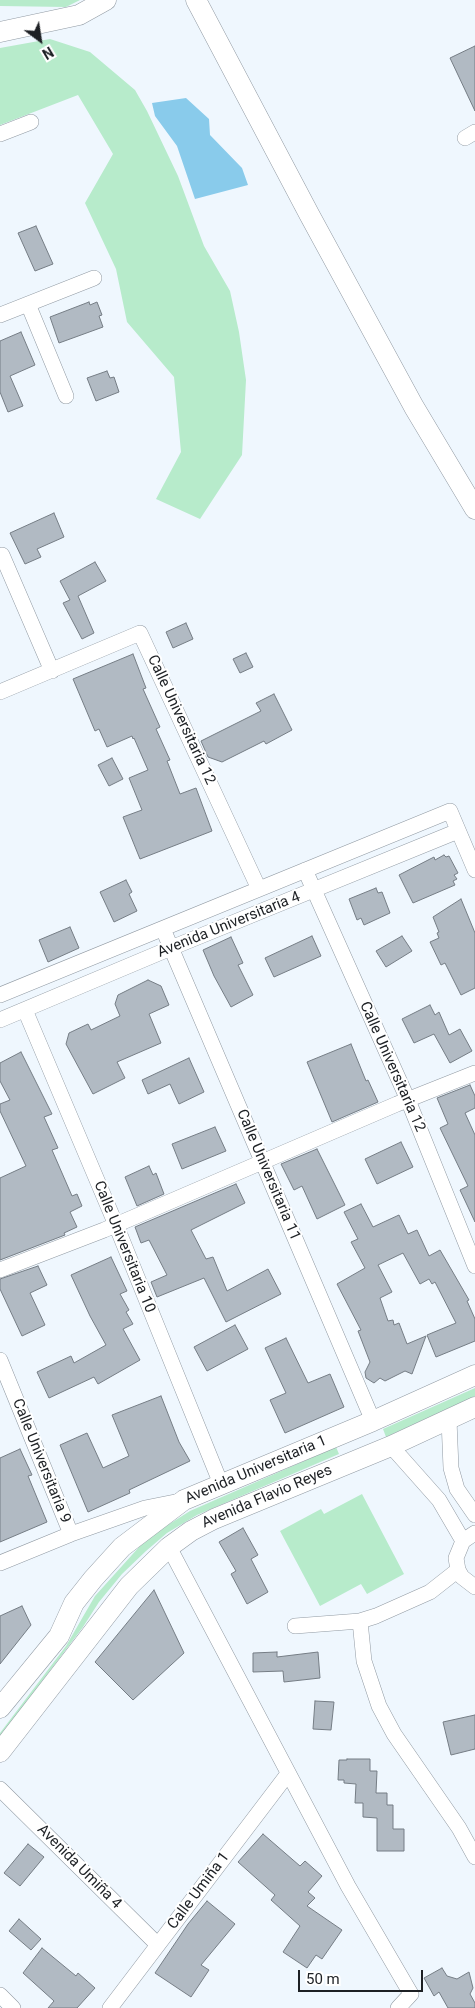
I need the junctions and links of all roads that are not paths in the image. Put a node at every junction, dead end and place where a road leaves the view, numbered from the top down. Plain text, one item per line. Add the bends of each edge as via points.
1 (106, 0) edge
2 (196, 0) edge
3 (0, 32) edge
4 (31, 122) dead end
5 (0, 134) edge
6 (94, 278) dead end
7 (28, 304) junction
8 (0, 315) edge
9 (66, 396) dead end
10 (475, 509) edge
11 (2, 555) dead end
12 (52, 671) junction
13 (0, 692) edge
14 (458, 831) junction
15 (305, 870) junction
16 (475, 870) edge
17 (258, 890) junction
18 (314, 890) junction
19 (163, 929) junction
20 (171, 948) junction
21 (0, 996) edge
22 (25, 1010) junction
23 (4, 1019) edge
24 (475, 1073) edge
25 (408, 1100) junction
26 (262, 1161) junction
27 (116, 1225) junction
28 (475, 1266) edge
29 (0, 1270) edge
30 (0, 1360) edge
31 (475, 1375) edge
32 (475, 1407) edge
33 (449, 1420) junction
34 (373, 1421) junction
35 (391, 1446) junction
36 (221, 1484) junction
37 (457, 1489) junction
38 (184, 1500) junction
39 (439, 1500) junction
40 (475, 1516) edge
41 (72, 1534) junction
42 (469, 1537) edge
43 (168, 1547) junction
44 (0, 1563) edge
45 (458, 1570) junction
46 (475, 1587) edge
47 (360, 1621) junction
48 (295, 1626) dead end
49 (0, 1708) edge
50 (0, 1752) edge
51 (287, 1775) junction
52 (0, 1789) edge
53 (475, 1857) edge
54 (158, 1945) junction
55 (0, 1995) edge
56 (13, 2008) edge
57 (110, 2008) edge
58 (398, 2008) edge

1 - 3 main road via 79,16
2 - 10 main road via 414,407
4 - 5 street
6 - 7 street
7 - 8 street
7 - 9 street
11 - 12 street
12 - 13 street
12 - 17 street, Calle Universitaria 12 via 140,633
14 - 15 street, Avenida Universitaria 4 via 450,811
14 - 16 street
14 - 18 street, Avenida Universitaria 4
15 - 17 street, Avenida Universitaria 4
15 - 18 street, Calle Universitaria 12
17 - 19 street, Avenida Universitaria 4
18 - 20 street, Avenida Universitaria 4
18 - 25 street, Calle Universitaria 12
19 - 20 street, Calle Universitaria 11
19 - 21 street, Avenida Universitaria 4
20 - 22 street, Avenida Universitaria 4
20 - 26 street, Calle Universitaria 11
21 - 23 street
22 - 23 street, Avenida Universitaria 4
22 - 27 street, Calle Universitaria 10
24 - 25 street
25 - 26 street
25 - 28 street, Calle Universitaria 12
26 - 27 street
26 - 34 street, Calle Universitaria 11
27 - 29 street
27 - 36 street, Calle Universitaria 10
30 - 41 street, Calle Universitaria 9
31 - 34 main road, Avenida Universitaria 1
32 - 33 main road, Avenida Flavio Reyes
33 - 35 main road, Avenida Flavio Reyes
33 - 37 street via 451,1468
34 - 36 main road, Avenida Universitaria 1
35 - 39 street
35 - 43 main road, Avenida Flavio Reyes via 214,1519
36 - 38 main road, Avenida Universitaria 1
37 - 39 street
37 - 40 street
38 - 41 street via 145,1508
38 - 49 main road, Avenida Universitaria 1 via 122,1547 93,1579 74,1603 59,1636
39 - 42 street
41 - 44 street
42 - 45 street via 456,1558
43 - 50 main road, Avenida Flavio Reyes via 129,1586
43 - 51 street
45 - 46 street
45 - 47 street via 430,1592
47 - 48 street
47 - 53 street via 364,1661 379,1706
51 - 54 street, Calle Umiña 1
51 - 58 street via 411,1994
52 - 54 street, Avenida Umiña 4
54 - 57 street, Calle Umiña 1
55 - 56 street

